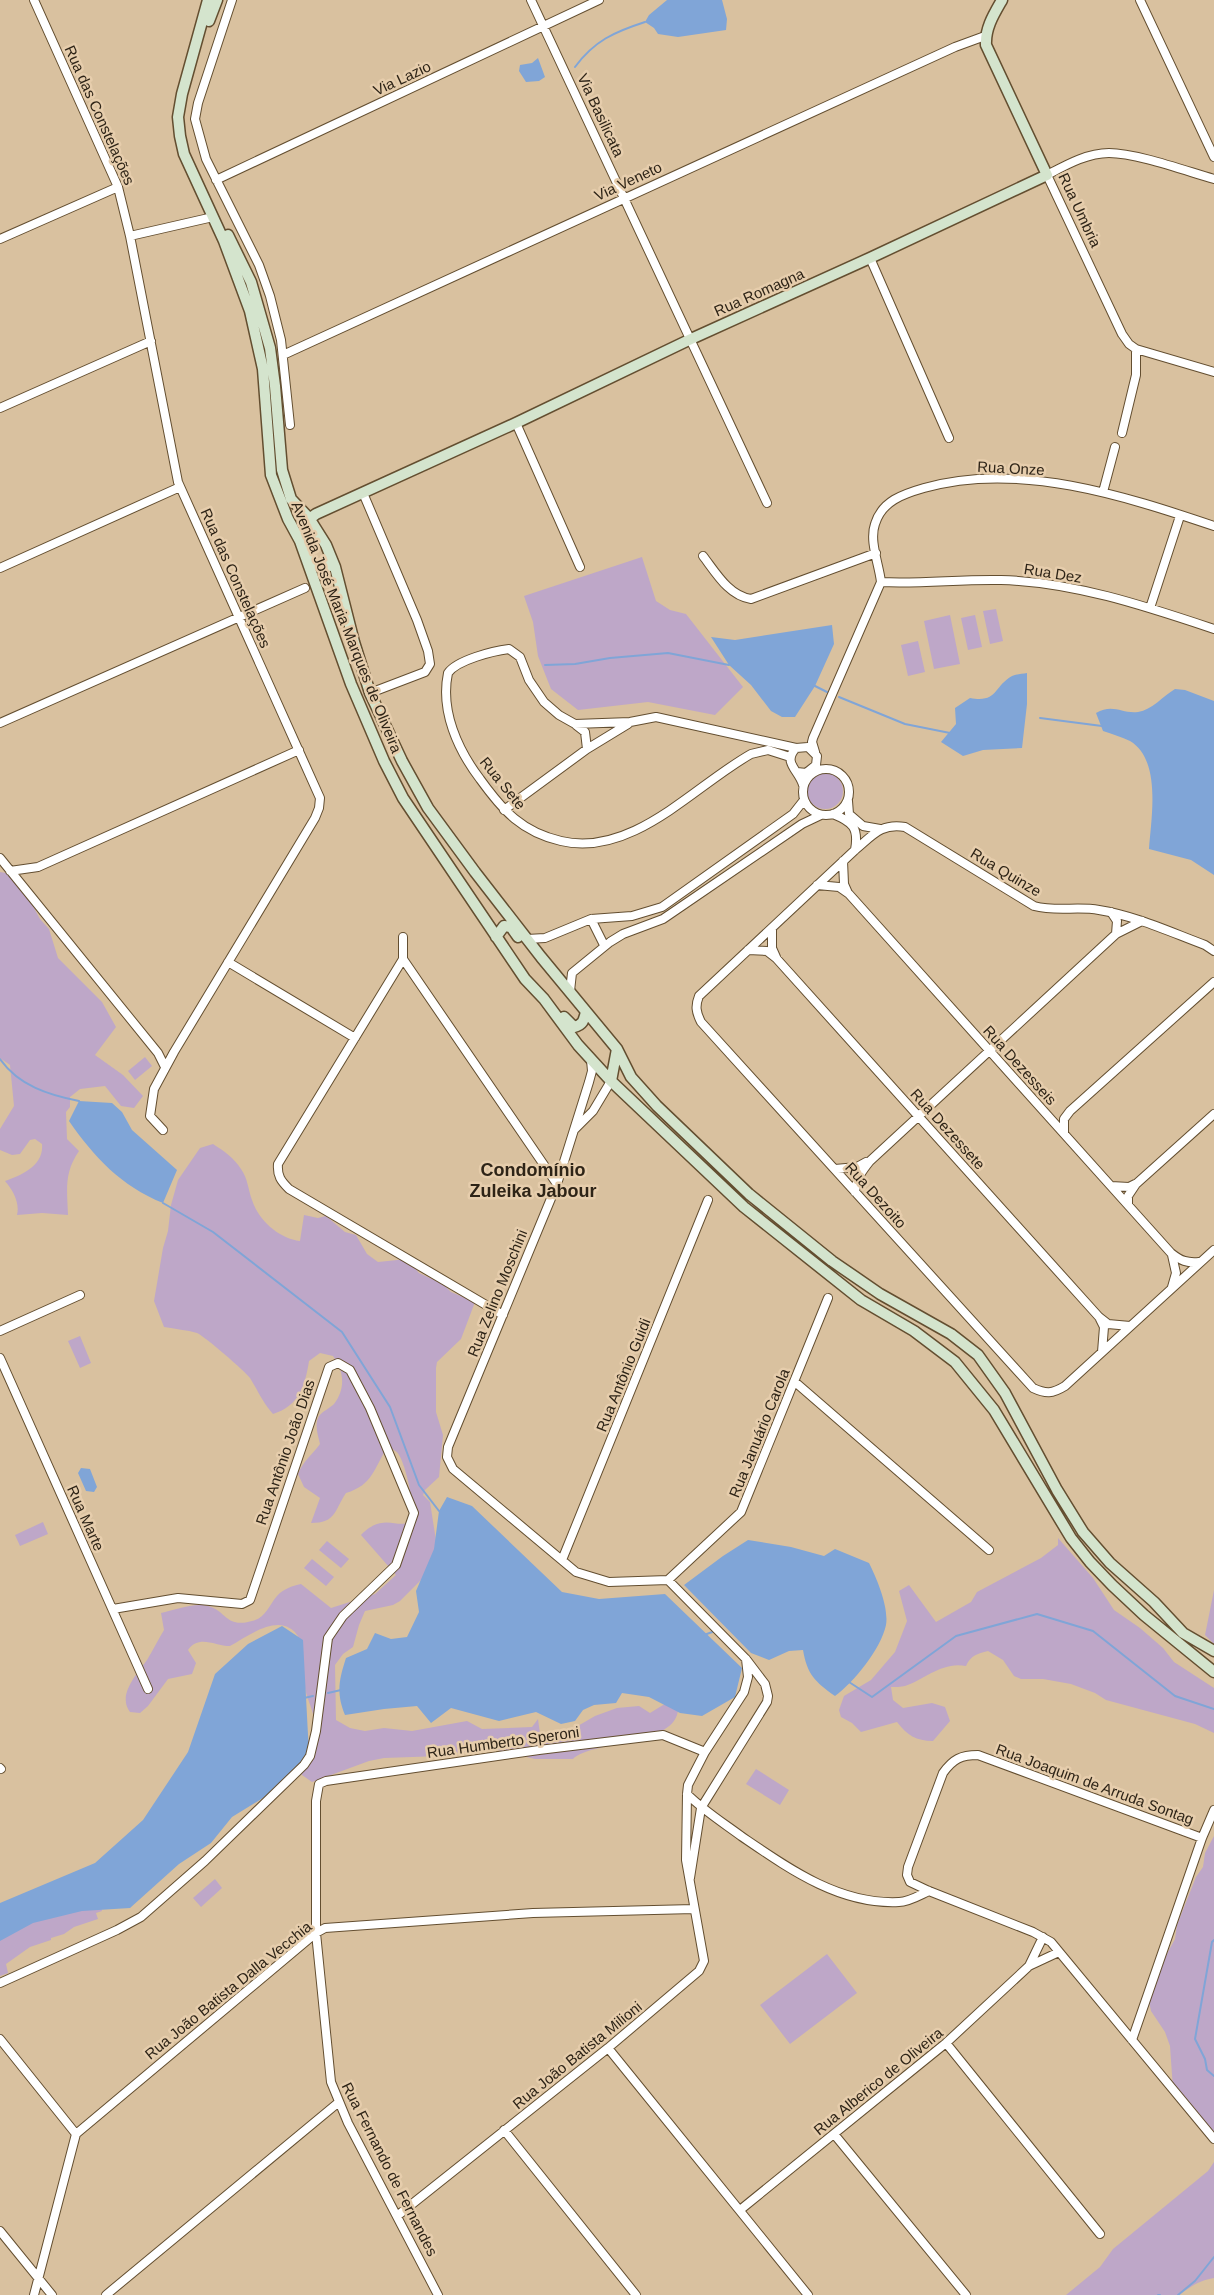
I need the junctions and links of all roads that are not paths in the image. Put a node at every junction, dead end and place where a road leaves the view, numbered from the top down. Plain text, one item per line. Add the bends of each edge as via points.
1 (34, 0) edge
2 (208, 0) edge
3 (217, 0) edge
4 (232, 0) edge
5 (531, 0) edge
6 (599, 0) edge
7 (1002, 0) edge
8 (1140, 0) edge
9 (544, 26) junction
10 (986, 36) junction
11 (1214, 157) edge
12 (1047, 175) junction
13 (1214, 179) edge
14 (216, 180) junction
15 (118, 187) junction
16 (625, 197) junction
17 (213, 217) junction
18 (130, 236) junction
19 (0, 239) edge
20 (870, 258) junction
21 (691, 339) junction
22 (151, 341) junction
23 (1136, 349) junction
24 (283, 355) junction
25 (1214, 372) edge
26 (0, 408) edge
27 (516, 423) junction
28 (290, 425) dead end
29 (1122, 433) dead end
30 (949, 438) dead end
31 (1115, 447) dead end
32 (180, 487) junction
33 (1102, 492) junction
34 (363, 493) junction
35 (767, 503) dead end
36 (297, 506) junction
37 (325, 511) junction
38 (1180, 516) junction
39 (309, 518) junction
40 (1214, 526) edge
41 (300, 541) junction
42 (328, 550) junction
43 (876, 553) junction
44 (305, 556) junction
45 (703, 556) dead end
46 (580, 567) dead end
47 (0, 568) edge
48 (881, 582) junction
49 (305, 588) dead end
50 (1150, 608) junction
51 (239, 618) junction
52 (329, 626) junction
53 (1214, 629) edge
54 (354, 642) junction
55 (370, 693) junction
56 (630, 722) junction
57 (0, 723) edge
58 (574, 724) junction
59 (813, 738) junction
60 (798, 747) junction
61 (587, 749) junction
62 (299, 750) junction
63 (816, 754) junction
64 (790, 757) junction
65 (829, 769) junction
66 (797, 772) junction
67 (803, 785) junction
68 (804, 800) junction
69 (848, 801) junction
70 (504, 810) junction
71 (833, 814) junction
72 (821, 815) junction
73 (880, 829) junction
74 (855, 850) junction
75 (0, 858) edge
76 (843, 861) junction
77 (10, 871) junction
78 (817, 885) junction
79 (849, 894) junction
80 (1111, 912) junction
81 (591, 919) junction
82 (1142, 921) junction
83 (772, 928) junction
84 (1116, 934) junction
85 (403, 937) dead end
86 (496, 937) junction
87 (527, 939) junction
88 (604, 945) junction
89 (748, 950) junction
90 (1214, 951) edge
91 (776, 958) junction
92 (404, 959) junction
93 (228, 962) junction
94 (561, 982) junction
95 (1214, 982) edge
96 (570, 993) junction
97 (544, 999) junction
98 (586, 1012) junction
99 (355, 1038) junction
100 (617, 1049) junction
101 (989, 1051) junction
102 (174, 1052) junction
103 (158, 1053) junction
104 (591, 1060) junction
105 (165, 1067) junction
106 (611, 1081) junction
107 (1070, 1111) junction
108 (1214, 1114) edge
109 (1047, 1115) junction
110 (918, 1116) junction
111 (163, 1130) dead end
112 (573, 1131) junction
113 (1064, 1134) junction
114 (870, 1161) junction
115 (835, 1169) junction
116 (557, 1184) junction
117 (1137, 1184) junction
118 (1111, 1186) junction
119 (855, 1192) junction
120 (708, 1200) dead end
121 (1128, 1205) junction
122 (1214, 1250) edge
123 (1172, 1254) junction
124 (1201, 1262) junction
125 (1172, 1288) junction
126 (80, 1295) dead end
127 (828, 1298) dead end
128 (503, 1315) junction
129 (1099, 1317) junction
130 (1130, 1326) junction
131 (0, 1331) edge
132 (1102, 1352) junction
133 (0, 1358) edge
134 (795, 1382) junction
135 (989, 1550) dead end
136 (562, 1560) junction
137 (668, 1580) junction
138 (113, 1609) junction
139 (1214, 1651) edge
140 (746, 1659) junction
141 (1214, 1672) edge
142 (148, 1689) dead end
143 (705, 1752) junction
144 (687, 1794) junction
145 (316, 1801) joint
146 (701, 1808) junction
147 (1214, 1810) edge
148 (1202, 1838) junction
149 (690, 1880) junction
150 (929, 1891) junction
151 (694, 1909) junction
152 (316, 1933) junction
153 (1043, 1937) junction
154 (1059, 1952) junction
155 (1029, 1966) junction
156 (0, 1983) edge
157 (0, 2039) edge
158 (1132, 2040) junction
159 (946, 2043) junction
160 (608, 2048) junction
161 (339, 2102) junction
162 (504, 2130) junction
163 (76, 2134) junction
164 (834, 2134) junction
165 (1214, 2139) edge
166 (740, 2210) junction
167 (397, 2216) junction
168 (0, 2231) edge
169 (1100, 2234) dead end
170 (38, 2277) junction
171 (34, 2295) edge
172 (52, 2295) edge
173 (106, 2295) edge
174 (438, 2295) edge
175 (636, 2295) edge
176 (808, 2295) edge
177 (966, 2295) edge

1 - 15 street, Rua das Constelações
2 - 17 main road, Avenida José Maria Marques de Oliveira via 178,117 184,154
3 - 36 main road, Avenida José Maria Marques de Oliveira via 187,97 184,131 195,165 251,282 273,365 282,470
4 - 14 street via 195,119
5 - 9 street, Via Basilicata
6 - 9 street, Via Lazio
7 - 10 main road
8 - 11 street
9 - 14 street, Via Lazio
9 - 16 street, Via Basilicata
10 - 12 main road, Rua Umbria via 986,45
10 - 16 street, Via Veneto
12 - 13 street, Rua Romagna via 1072,162 1108,153
12 - 20 main road, Rua Romagna
12 - 23 street, Rua Umbria via 1122,334
14 - 24 street via 259,265
15 - 18 street, Rua das Constelações
15 - 19 street
16 - 21 street, Via Basilicata
16 - 24 street, Via Veneto
17 - 18 street
17 - 41 main road, Avenida José Maria Marques de Oliveira via 255,329 266,396 271,475
18 - 22 street, Rua das Constelações
20 - 21 main road, Rua Romagna
20 - 30 street
21 - 27 main road, Rua Romagna
21 - 35 street, Via Basilicata
22 - 26 street
22 - 32 street, Rua das Constelações
23 - 25 street
23 - 29 street via 1136,375
24 - 28 street
27 - 34 main road, Rua Romagna
27 - 46 street
31 - 33 street
32 - 47 street
32 - 51 street, Rua das Constelações
33 - 38 street, Rua Onze
33 - 43 street, Rua Onze via 1063,484 992,478 942,483 904,494 883,509 874,526
34 - 37 main road, Rua Romagna
34 - 55 street via 430,657 425,672
36 - 37 main road
36 - 39 main road, Avenida José Maria Marques de Oliveira
37 - 39 main road, Rua Romagna
37 - 42 main road via 322,525
38 - 40 street, Rua Onze
38 - 50 street
39 - 41 main road
39 - 42 main road, Avenida José Maria Marques de Oliveira
41 - 44 main road, Avenida José Maria Marques de Oliveira
42 - 44 main road via 331,565 323,569
42 - 54 main road, Avenida José Maria Marques de Oliveira
43 - 45 street via 752,599 733,593
43 - 48 street, Rua Onze
44 - 52 main road, Avenida José Maria Marques de Oliveira
48 - 50 street, Rua Dez via 1034,583 1121,598
48 - 59 street
49 - 51 street
50 - 53 street, Rua Dez
51 - 57 street
51 - 62 street, Rua das Constelações
52 - 54 main road via 333,610 339,609 347,634
52 - 86 main road, Avenida José Maria Marques de Oliveira via 365,720 403,798
54 - 55 main road, Avenida José Maria Marques de Oliveira
55 - 87 main road, Avenida José Maria Marques de Oliveira via 428,808
56 - 58 street
56 - 60 street via 656,717
56 - 61 street
58 - 61 street via 585,732
58 - 70 street, Rua Sete via 544,702 520,657 509,649 449,670 447,706 460,749
59 - 60 street
59 - 63 street
60 - 63 street via 808,747
60 - 64 street
61 - 70 street
62 - 77 street via 38,867
62 - 93 street, Rua das Constelações via 320,798 320,808
63 - 65 street
63 - 66 street via 813,769
64 - 66 street via 790,765
64 - 70 street, Rua Sete via 768,750 751,754 647,824 606,841 577,844 548,838 525,827
65 - 67 street via 811,773
65 - 69 street via 845,778
66 - 67 street
67 - 68 street
68 - 72 street via 813,812
68 - 81 street via 793,814 662,907 632,916
69 - 71 street
69 - 73 street via 849,814 862,826
71 - 72 street
71 - 74 street via 856,830
72 - 88 street via 663,919
73 - 74 street
73 - 80 street, Rua Quinze via 892,825 905,827 1034,906
74 - 76 street
75 - 77 street
76 - 78 street
76 - 79 street via 844,884
77 - 103 street
78 - 79 street via 839,887
78 - 83 street
79 - 101 street, Rua Dezesseis
80 - 82 street, Rua Quinze
80 - 84 street via 1117,921
81 - 87 street via 545,938
81 - 88 street
82 - 84 street
82 - 90 street, Rua Quinze
83 - 89 street
83 - 91 street
84 - 101 street
85 - 92 street
86 - 94 main road via 504,926 511,927 551,977
86 - 97 main road, Avenida José Maria Marques de Oliveira
87 - 94 main road, Avenida José Maria Marques de Oliveira
88 - 96 street via 572,973
89 - 91 street via 766,951
89 - 115 street, Rua Dezoito via 699,996 696,1013
91 - 110 street, Rua Dezessete
92 - 99 street
92 - 116 street
93 - 99 street
93 - 102 street, Rua das Constelações
94 - 96 main road, Avenida José Maria Marques de Oliveira
95 - 107 street
96 - 98 main road, Avenida José Maria Marques de Oliveira
97 - 98 main road via 574,1027 582,1023
97 - 104 main road, Avenida José Maria Marques de Oliveira
98 - 100 main road, Avenida José Maria Marques de Oliveira
99 - 128 street via 278,1164 282,1182
100 - 106 main road
100 - 139 main road, Avenida José Maria Marques de Oliveira via 631,1077 657,1106 749,1194 832,1261 880,1294 951,1334 978,1355 1005,1393 1083,1532 1183,1633
101 - 109 street, Rua Dezesseis
101 - 110 street
102 - 103 street
102 - 105 street, Rua das Constelações
103 - 105 street
104 - 106 main road, Avenida José Maria Marques de Oliveira
104 - 112 street, Rua Zelino Moschini via 590,1082
105 - 111 street, Rua das Constelações via 154,1089 150,1116
106 - 112 street, Rua Zelino Moschini via 593,1111
106 - 141 main road, Avenida José Maria Marques de Oliveira via 744,1208 861,1300 938,1347 955,1362 994,1410 1071,1538 1090,1562 1144,1615
107 - 109 street
107 - 113 street via 1064,1119
108 - 117 street
109 - 113 street, Rua Dezesseis
110 - 114 street
110 - 129 street, Rua Dezessete
112 - 116 street, Rua Zelino Moschini
113 - 118 street, Rua Dezesseis
114 - 115 street
114 - 119 street via 861,1172
115 - 119 street, Rua Dezoito
116 - 128 street, Rua Zelino Moschini
117 - 118 street
117 - 121 street via 1128,1196
118 - 121 street, Rua Dezesseis
119 - 132 street, Rua Dezoito via 1033,1389 1046,1394 1054,1392
120 - 136 street, Rua Antônio Guidi
121 - 123 street, Rua Dezesseis
122 - 124 street
123 - 124 street via 1180,1261
123 - 125 street via 1176,1273
124 - 125 street
125 - 130 street
126 - 131 street
127 - 134 street, Rua Januário Carola
128 - 136 street, Rua Zelino Moschini via 447,1457 449,1465
129 - 130 street via 1108,1324
129 - 132 street via 1104,1328
130 - 132 street
133 - 138 street, Rua Marte
134 - 135 street
134 - 137 street, Rua Januário Carola via 741,1512
136 - 137 street via 576,1572 609,1582
137 - 140 street
138 - 142 street, Rua Marte
138 - 156 street, Rua Antônio João Dias via 178,1598 242,1604 250,1600 328,1367 338,1363 350,1370 414,1513 396,1565 343,1617 328,1638 310,1756 205,1861 141,1917
140 - 143 street via 748,1677 744,1692
140 - 146 street via 765,1684 767,1702
143 - 144 street
143 - 145 street, Rua Humberto Speroni via 663,1735 539,1750 326,1781 319,1784
144 - 146 street
144 - 149 street, Rua João Batista Milioni via 686,1860
145 - 152 street, Rua Fernando de Fernandes
146 - 149 street, Rua João Batista Milioni
146 - 150 street via 773,1858 831,1890 863,1899 900,1902
147 - 148 street
148 - 150 street, Rua Joaquim de Arruda Sontag via 978,1755 963,1755 943,1773 908,1867 910,1882
148 - 158 street
149 - 151 street, Rua João Batista Milioni
150 - 153 street, Rua Joaquim de Arruda Sontag
151 - 152 street, Rua João Batista Dalla Vecchia via 533,1912 326,1928
151 - 160 street, Rua João Batista Milioni via 704,1961 699,1971
152 - 161 street, Rua Fernando de Fernandes via 331,2082
152 - 163 street, Rua João Batista Dalla Vecchia
153 - 154 street, Rua Joaquim de Arruda Sontag
153 - 155 street, Rua Alberico de Oliveira
154 - 155 street, Rua Alberico de Oliveira
154 - 158 street, Rua Joaquim de Arruda Sontag
155 - 159 street, Rua Alberico de Oliveira
157 - 163 street
158 - 165 street, Rua Joaquim de Arruda Sontag
159 - 164 street, Rua Alberico de Oliveira
159 - 169 street
160 - 162 street, Rua João Batista Milioni
160 - 166 street
161 - 167 street, Rua Fernando de Fernandes
161 - 173 street
162 - 167 street, Rua João Batista Milioni
162 - 175 street
163 - 170 street
164 - 166 street, Rua Alberico de Oliveira
164 - 177 street
166 - 176 street
167 - 174 street, Rua Fernando de Fernandes
168 - 170 street
170 - 171 street
170 - 172 street

